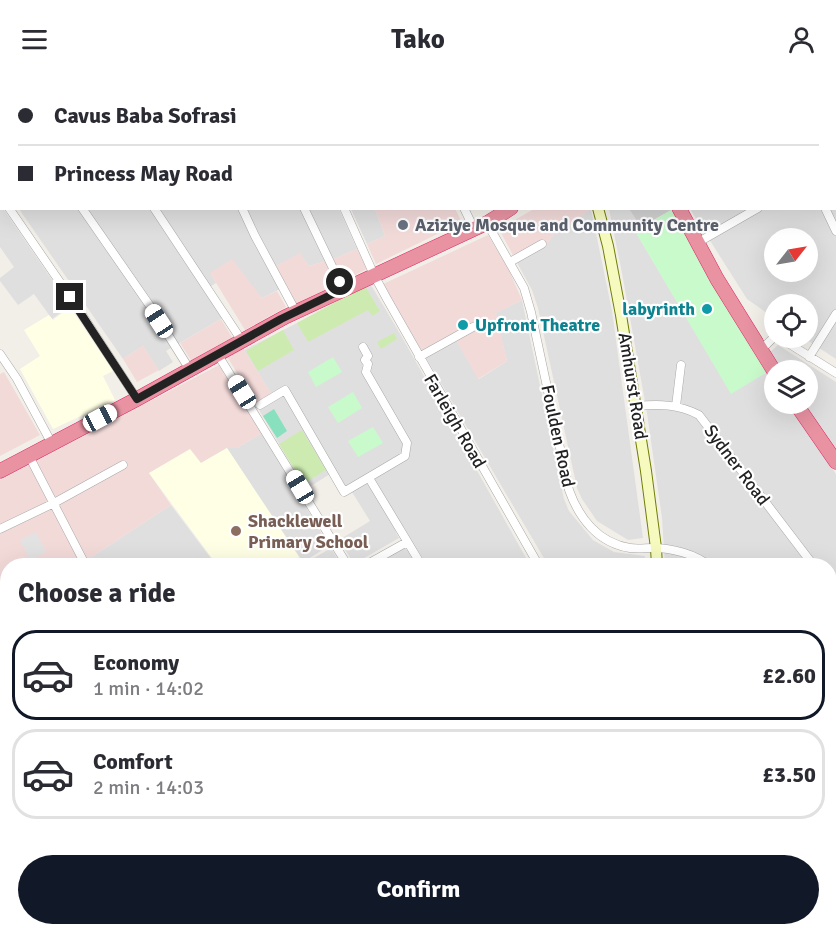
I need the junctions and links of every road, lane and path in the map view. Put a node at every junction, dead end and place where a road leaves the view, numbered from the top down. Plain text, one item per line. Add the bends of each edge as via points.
1 (10, 210) edge
2 (83, 210) edge
3 (155, 210) edge
4 (243, 210) edge
5 (305, 210) edge
6 (345, 210) edge
7 (466, 210) edge
8 (508, 210) edge
9 (599, 210) edge
10 (680, 210) edge
11 (755, 210) edge
12 (826, 210) edge
13 (480, 226) junction
14 (836, 231) edge
15 (697, 243) junction
16 (542, 244) dead end
17 (510, 262) junction
18 (374, 275) junction
19 (343, 289) junction
20 (296, 312) junction
21 (836, 314) edge
22 (473, 327) dead end
23 (242, 341) junction
24 (363, 347) dead end
25 (795, 348) edge
26 (0, 354) edge
27 (218, 355) junction
28 (419, 357) junction
29 (809, 357) junction
30 (768, 360) edge
31 (681, 365) dead end
32 (190, 370) junction
33 (836, 373) edge
34 (137, 399) junction
35 (260, 405) dead end
36 (636, 406) junction
37 (676, 406) junction
38 (803, 414) edge
39 (52, 444) junction
40 (29, 456) junction
41 (836, 462) edge
42 (123, 465) dead end
43 (0, 471) edge
44 (369, 478) junction
45 (54, 503) junction
46 (0, 530) edge
47 (407, 542) junction
48 (656, 548) junction
49 (82, 558) edge
50 (343, 558) edge
51 (378, 558) edge
52 (417, 558) edge
53 (534, 558) edge
54 (657, 558) edge
55 (695, 558) edge
56 (808, 558) edge

1 - 34 street
2 - 32 street
3 - 23 street
4 - 20 street
5 - 19 street
6 - 18 street, Farleigh Road
7 - 13 street, Foulden Road
8 - 13 highway
9 - 36 street, Amhurst Road
10 - 15 highway
11 - 15 street
12 - 14 street
13 - 17 street, Foulden Road
13 - 18 highway
15 - 30 highway
16 - 17 street
17 - 48 street, Foulden Road via 531,312 576,509 585,523 611,541 630,548
18 - 19 highway
18 - 28 street, Farleigh Road
19 - 20 highway
20 - 23 highway
21 - 29 street
22 - 28 street
23 - 27 highway
24 - 44 street via 368,356 366,372 407,443 405,456
25 - 29 street
26 - 39 street
27 - 32 highway
27 - 50 street
28 - 53 street, Farleigh Road
29 - 33 street
31 - 37 street
32 - 34 highway
34 - 39 highway
35 - 44 street via 285,390 344,492
36 - 37 street, Sydner Road
36 - 48 street, Amhurst Road
37 - 56 street, Sydner Road via 699,415
38 - 41 highway
39 - 40 highway
40 - 43 highway
40 - 45 street
42 - 45 street
44 - 47 street
45 - 46 street
45 - 49 street
47 - 51 street
47 - 52 street
48 - 54 street, Amhurst Road
48 - 55 street, Foulden Road

